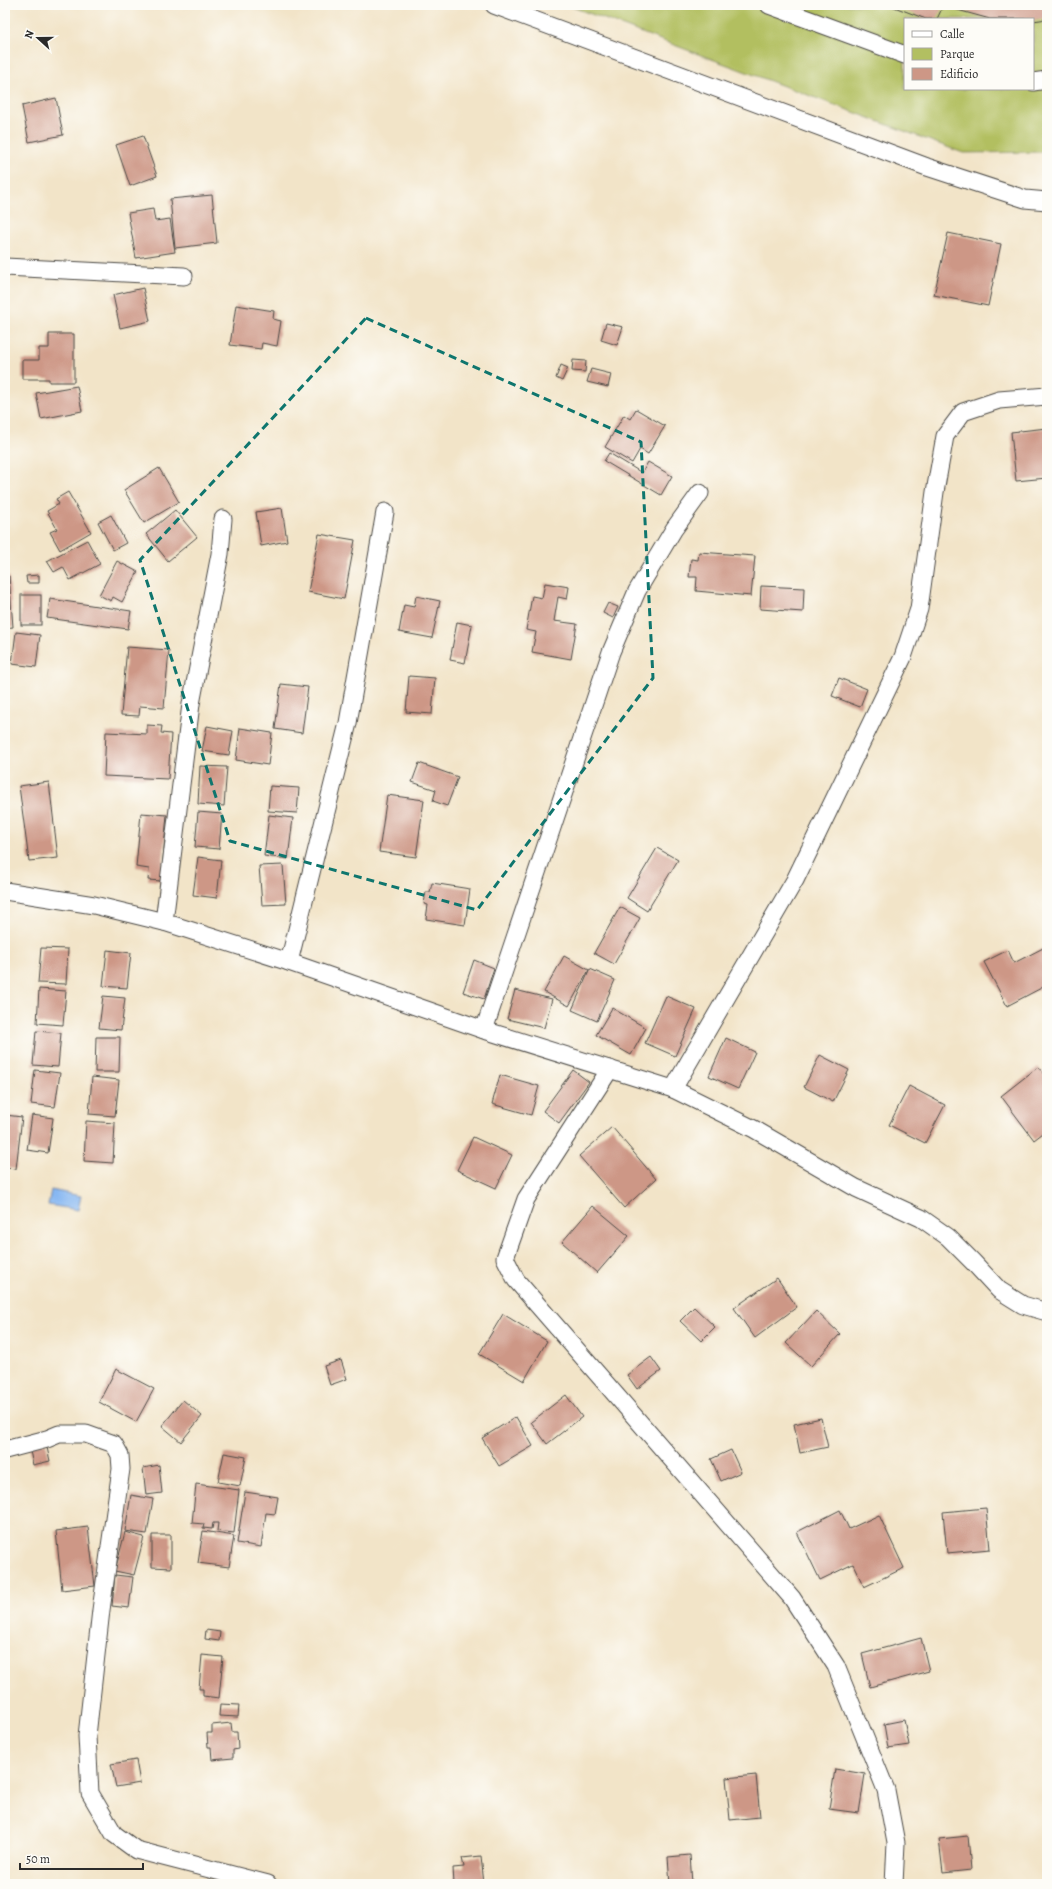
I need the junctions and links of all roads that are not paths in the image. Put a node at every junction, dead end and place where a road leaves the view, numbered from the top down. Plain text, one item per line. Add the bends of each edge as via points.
1 (494, 5) edge
2 (769, 5) edge
3 (904, 55) edge
4 (1047, 80) edge
5 (1034, 82) edge
6 (1047, 201) edge
7 (5, 268) edge
8 (184, 276) dead end
9 (1047, 396) edge
10 (700, 493) dead end
11 (385, 512) dead end
12 (223, 519) dead end
13 (5, 891) edge
14 (164, 922) junction
15 (289, 962) junction
16 (484, 1030) junction
17 (610, 1069) junction
18 (673, 1089) junction
19 (1047, 1312) edge
20 (5, 1450) edge
21 (268, 1884) edge
22 (894, 1884) edge

1 - 6 street via 927,167 1025,199
2 - 3 street
4 - 5 street
7 - 8 street
9 - 18 street via 999,400 963,412 945,436 919,609 903,657 795,880
10 - 16 street via 674,529 637,591 611,652
11 - 15 street via 348,723
12 - 14 street via 220,554 192,704
13 - 14 street via 94,905
14 - 15 street
15 - 16 street
16 - 17 street
17 - 18 street
17 - 22 street via 526,1199 505,1258 516,1280 792,1598 836,1666 886,1790 896,1843
18 - 19 street via 754,1129 856,1188 921,1218 948,1237 998,1290 1023,1305
20 - 21 street via 47,1440 59,1434 86,1434 114,1444 120,1455 122,1469 101,1610 87,1736 90,1793 114,1834 136,1850

